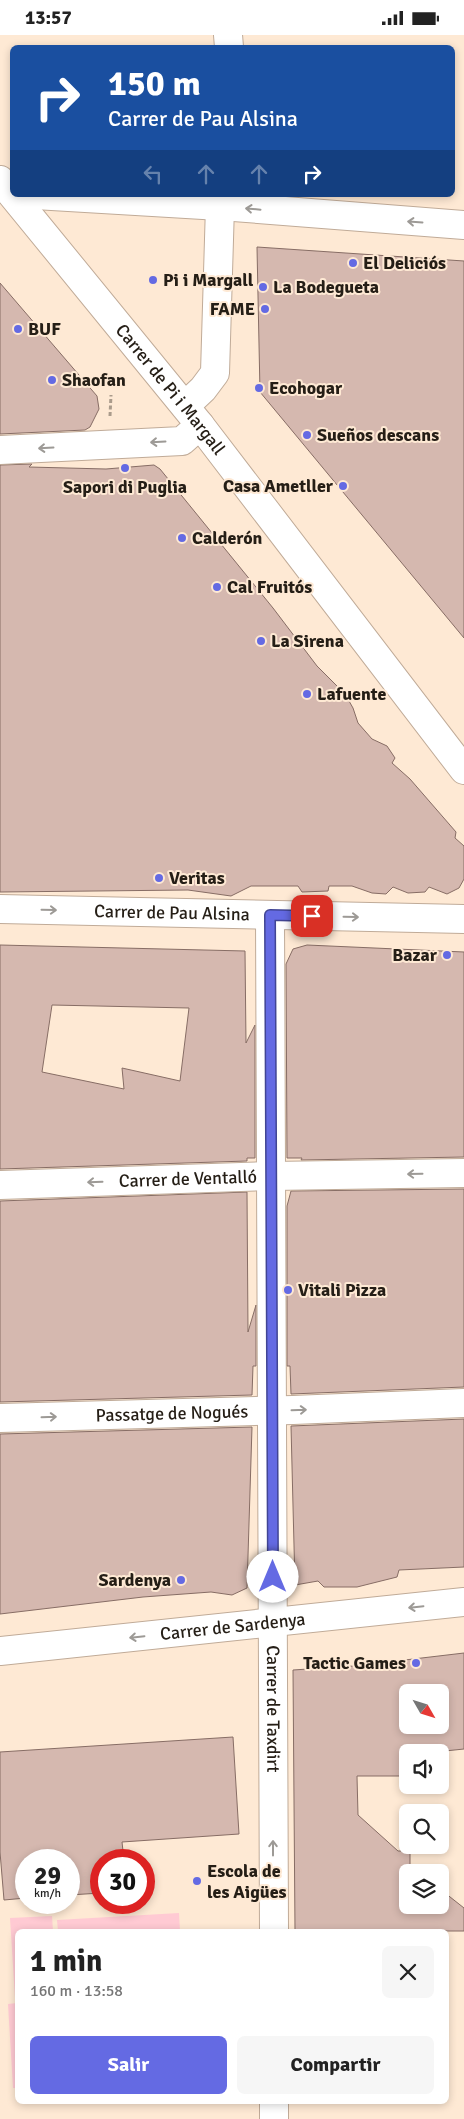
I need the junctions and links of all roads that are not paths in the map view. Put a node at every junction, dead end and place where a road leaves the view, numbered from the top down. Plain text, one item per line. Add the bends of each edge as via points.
1 (20, 197) edge
2 (84, 197) edge
3 (222, 209) edge
4 (464, 225) edge
5 (193, 416) junction
6 (0, 450) edge
7 (464, 770) edge
8 (0, 909) edge
9 (270, 915) junction
10 (464, 919) edge
11 (464, 1173) edge
12 (272, 1176) junction
13 (0, 1185) edge
14 (464, 1403) edge
15 (272, 1411) junction
16 (0, 1418) edge
17 (464, 1602) edge
18 (273, 1623) junction
19 (0, 1651) edge
20 (274, 1929) edge
21 (274, 2104) edge
22 (274, 2119) edge

1 - 5 street, Carrer de Pi i Margall
2 - 3 street
4 -> 3 street
3 - 5 street via 215,373 203,389
5 -> 6 street via 182,441
5 - 7 street, Carrer de Pi i Margall
8 -> 9 street, Carrer de Pau Alsina
9 -> 10 street, Carrer de Pau Alsina
9 - 12 street, Carrer de Taxdirt
11 -> 12 street, Carrer de Ventalló
12 -> 13 street, Carrer de Ventalló
12 - 15 street, Carrer de Taxdirt
15 -> 14 street, Passatge de Nogués
16 -> 15 street, Passatge de Nogués
15 - 18 street, Carrer de Taxdirt
17 -> 18 street, Carrer de Sardenya
18 -> 19 street, Carrer de Sardenya
20 -> 18 street, Carrer de Taxdirt
21 - 22 street

